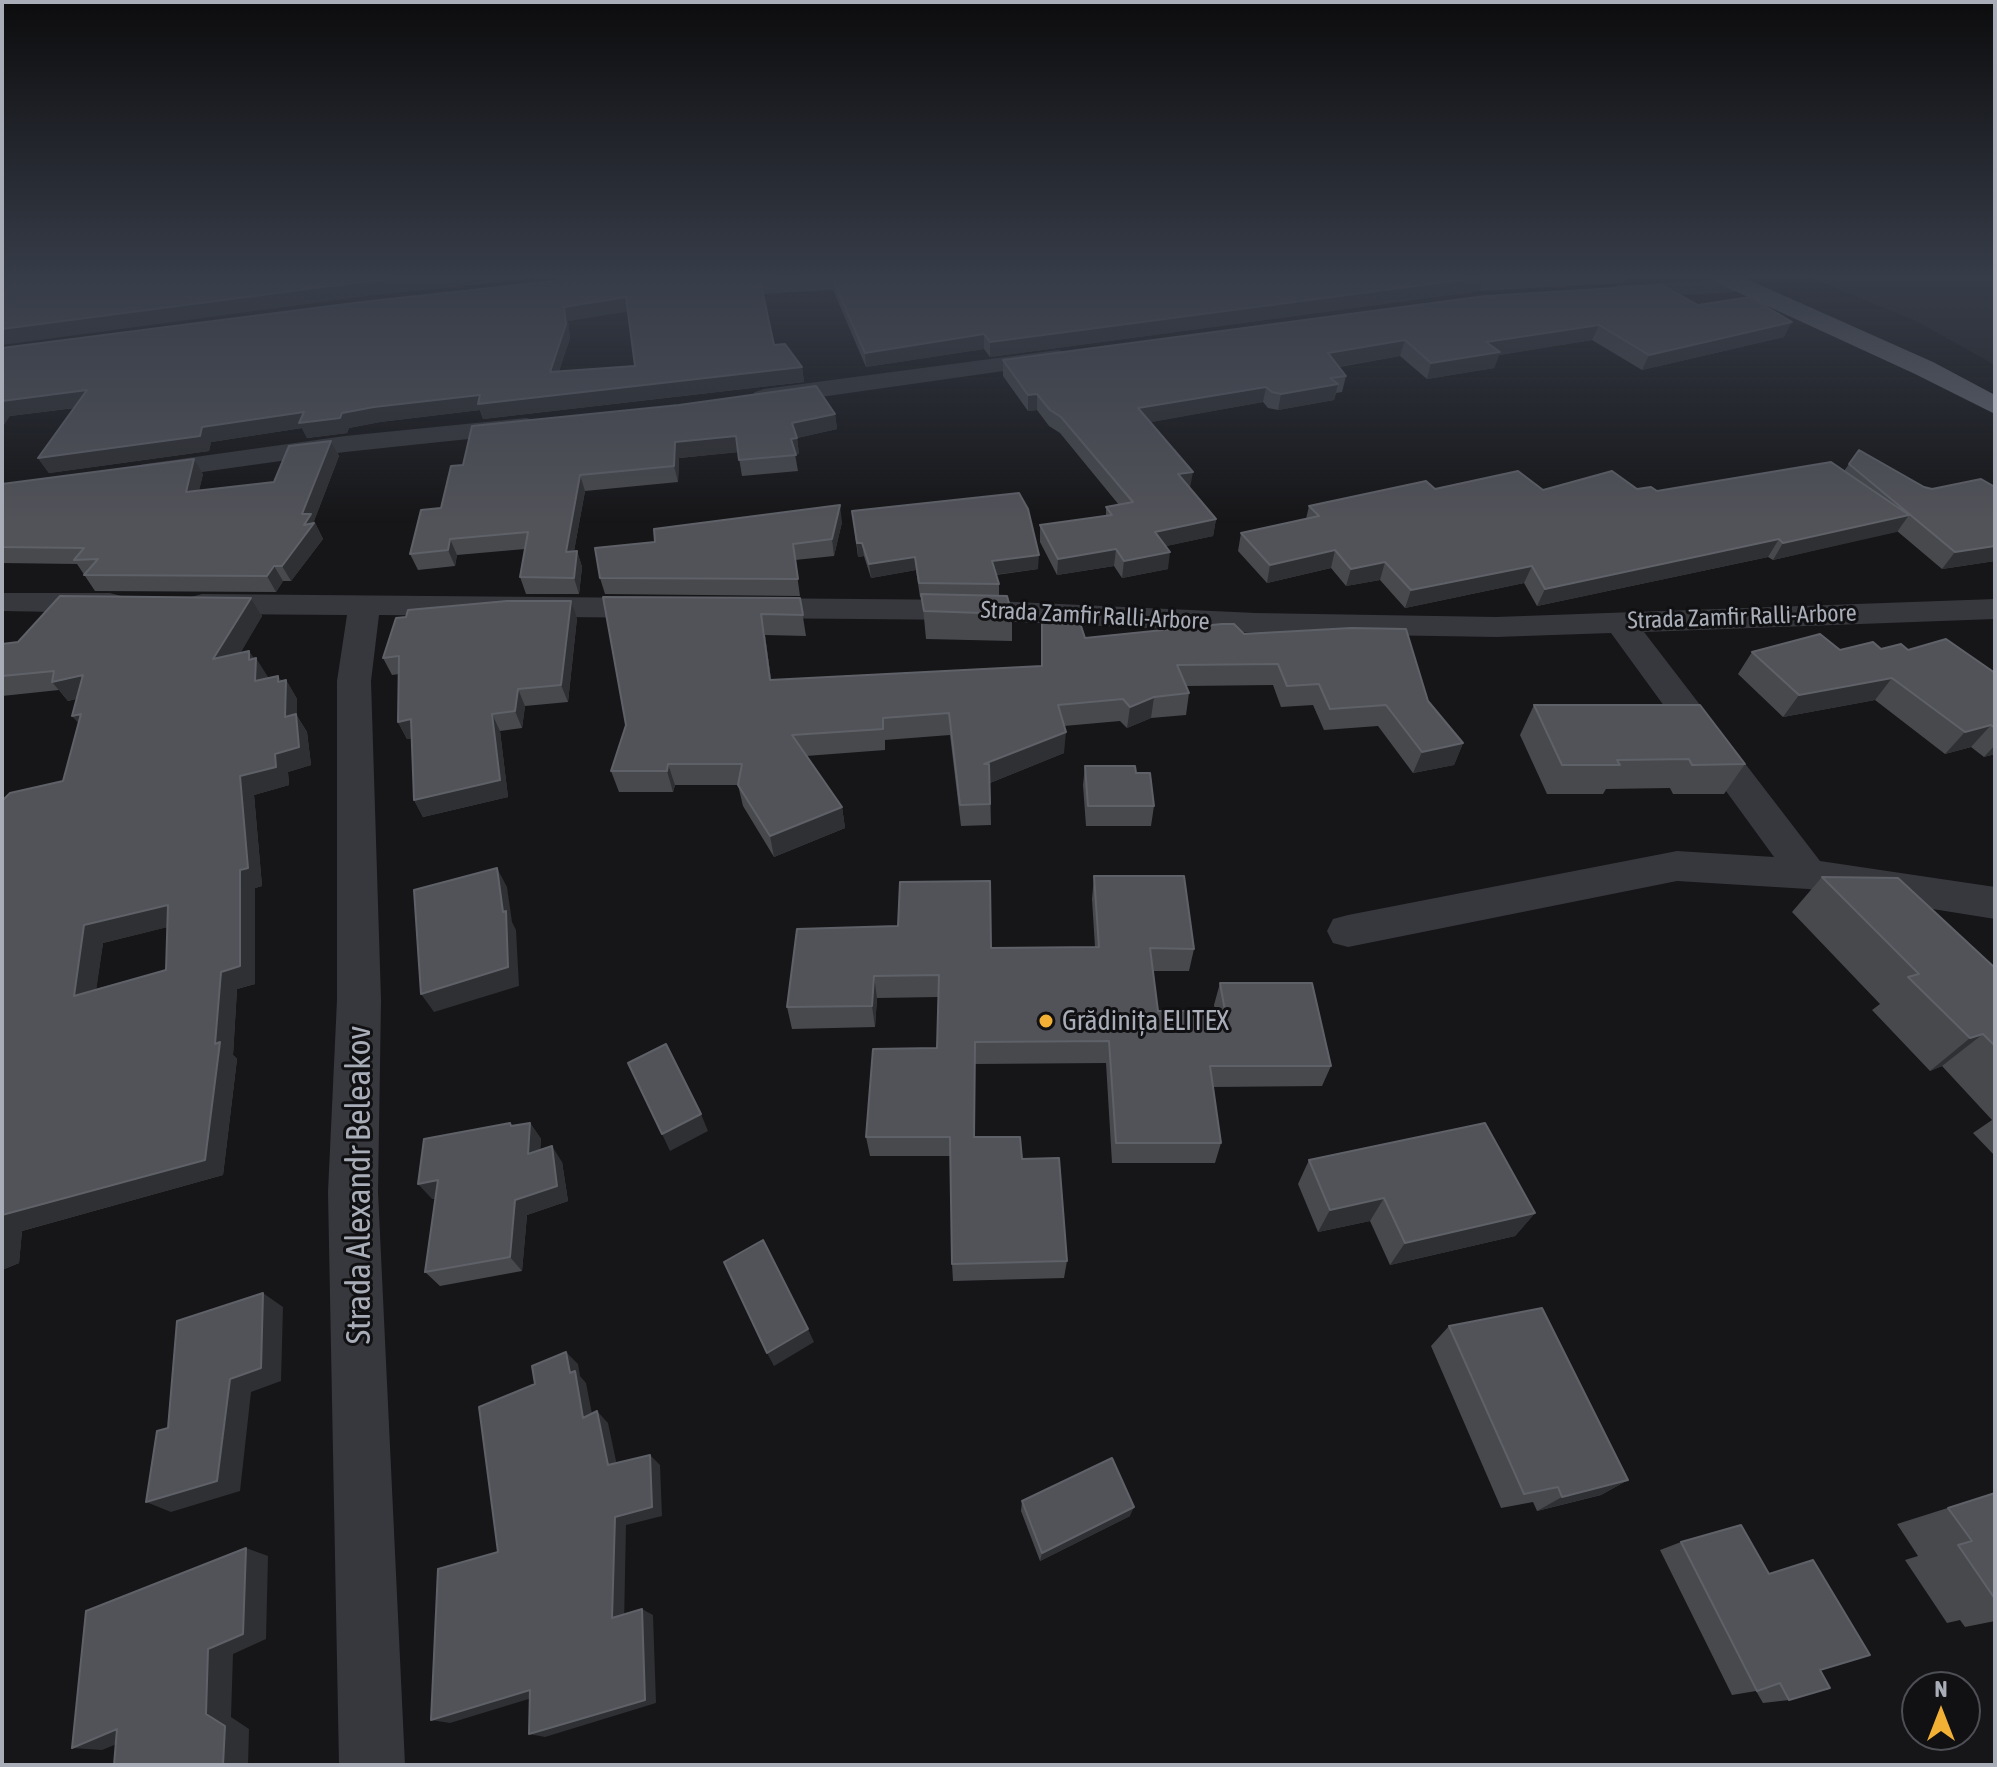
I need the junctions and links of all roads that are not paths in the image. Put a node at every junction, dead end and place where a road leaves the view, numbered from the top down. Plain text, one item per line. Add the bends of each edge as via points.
1 (1046, 358) edge
2 (1903, 358) edge
3 (738, 401) edge
4 (1995, 406) edge
5 (544, 424) edge
6 (115, 476) edge
7 (2, 602) edge
8 (364, 606) junction
9 (1995, 609) edge
10 (1620, 622) junction
11 (1808, 874) junction
12 (1995, 903) edge
13 (1348, 931) dead end
14 (372, 1765) edge

1 - 3 street
2 - 4 highway
5 - 6 street via 359,442
7 - 8 street, Strada Zamfir Ralli-Arbore
8 - 10 street, Strada Zamfir Ralli-Arbore via 972,610 1448,626
8 - 14 street, Strada Alexandr Beleakov via 354,681 359,1000 353,1192
9 - 10 street, Strada Zamfir Ralli-Arbore
10 - 11 street
11 - 12 street
11 - 13 street via 1677,866

